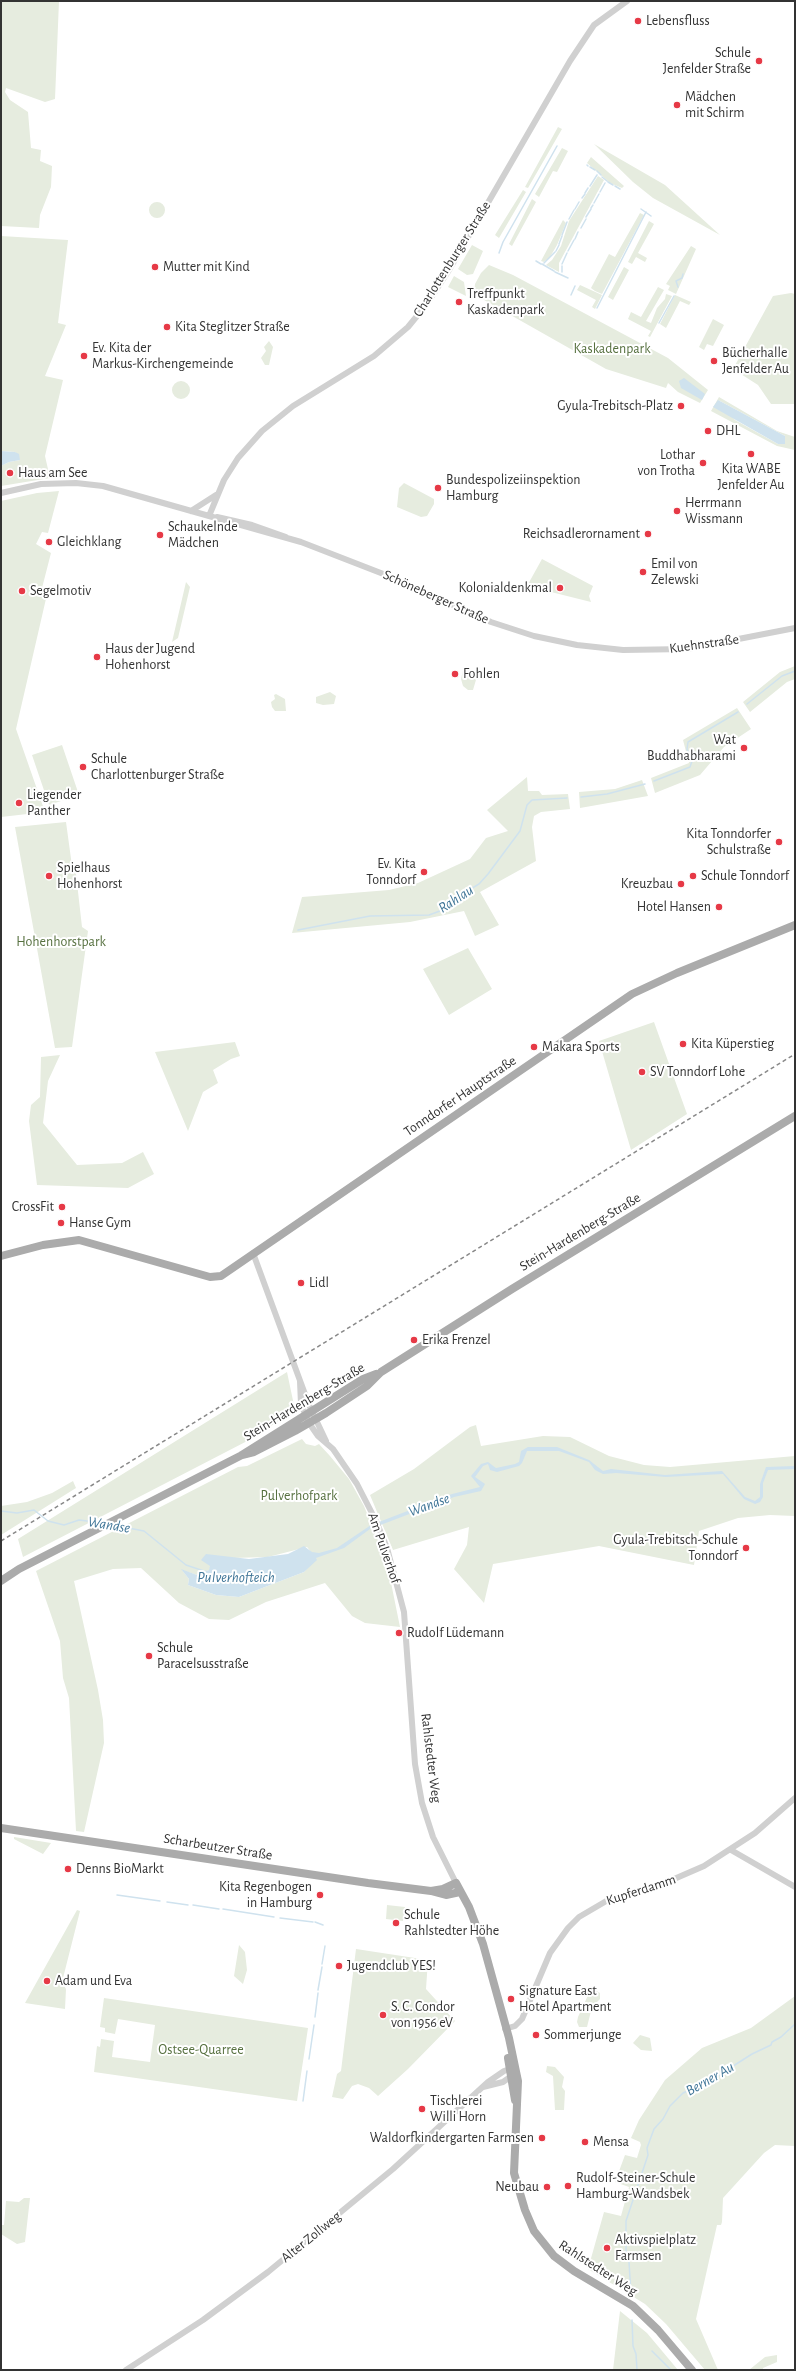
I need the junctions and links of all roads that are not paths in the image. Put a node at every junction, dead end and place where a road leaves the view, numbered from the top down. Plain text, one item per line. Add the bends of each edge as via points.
1 (627, 1) edge
2 (1, 493) edge
3 (217, 494) junction
4 (191, 511) junction
5 (209, 516) junction
6 (795, 628) edge
7 (587, 646) joint
8 (795, 925) edge
9 (795, 1116) edge
10 (253, 1253) junction
11 (1, 1256) edge
12 (381, 1372) junction
13 (308, 1413) junction
14 (312, 1421) junction
15 (242, 1455) junction
16 (1, 1581) edge
17 (408, 1666) joint
18 (795, 1798) edge
19 (1, 1828) edge
20 (731, 1850) junction
21 (456, 1883) junction
22 (795, 1887) edge
23 (431, 1890) junction
24 (460, 1892) junction
25 (505, 2030) junction
26 (513, 2069) junction
27 (507, 2080) junction
28 (483, 2087) junction
29 (516, 2102) junction
30 (126, 2370) edge
31 (692, 2370) edge

1 - 3 street, Charlottenburger Straße via 594,25 570,61 449,270 408,327 374,356 293,406 262,431 238,458
2 - 4 street, Schöneberger Straße via 70,484 112,490
3 - 4 street
3 - 5 street, Charlottenburger Straße
4 - 5 street, Schöneberger Straße
5 - 7 street, Schöneberger Straße via 279,533 386,574 491,622 534,636
6 - 7 street, Kuehnstraße via 687,650 624,650
8 - 10 main road, Tonndorfer Hauptstraße via 677,972 632,994
9 - 12 main road, Stein-Hardenberg-Straße via 574,1250
10 - 11 main road, Tonndorfer Hauptstraße via 216,1278 79,1240 43,1245
10 - 13 street, Am Pulverhof via 300,1382 300,1397
12 - 13 main road, Stein-Hardenberg-Straße via 362,1379
12 - 14 main road, Stein-Hardenberg-Straße via 367,1386
13 - 14 street, Am Pulverhof
13 - 15 main road, Stein-Hardenberg-Straße
14 - 15 main road, Stein-Hardenberg-Straße via 254,1452
14 - 17 street, Am Pulverhof via 357,1484 379,1528 396,1576 404,1612
15 - 16 main road, Stein-Hardenberg-Straße via 19,1568
17 - 21 street, Rahlstedter Weg via 415,1764 422,1803 433,1837
18 - 20 street, Kupferdamm
19 - 23 main road, Scharbeutzer Straße via 346,1880
20 - 22 street
20 - 25 street, Kupferdamm via 683,1877 608,1900 579,1917 550,1953 522,2019 515,2026
21 - 23 main road, Scharbeutzer Straße via 443,1889
21 - 24 main road, Rahlstedter Weg
23 - 24 main road, Scharbeutzer Straße via 446,1895
24 - 25 main road, Rahlstedter Weg via 483,1944
25 - 26 main road, Rahlstedter Weg
26 - 27 main road, Rahlstedter Weg
26 - 28 street, Alter Zollweg via 500,2073
26 - 29 main road, Rahlstedter Weg via 518,2090
27 - 28 street, Alter Zollweg
27 - 29 main road, Rahlstedter Weg
28 - 30 street, Alter Zollweg via 393,2169 268,2272 203,2320
29 - 31 main road, Rahlstedter Weg via 515,2178 528,2221 539,2240 551,2253 574,2270 633,2306 658,2330

